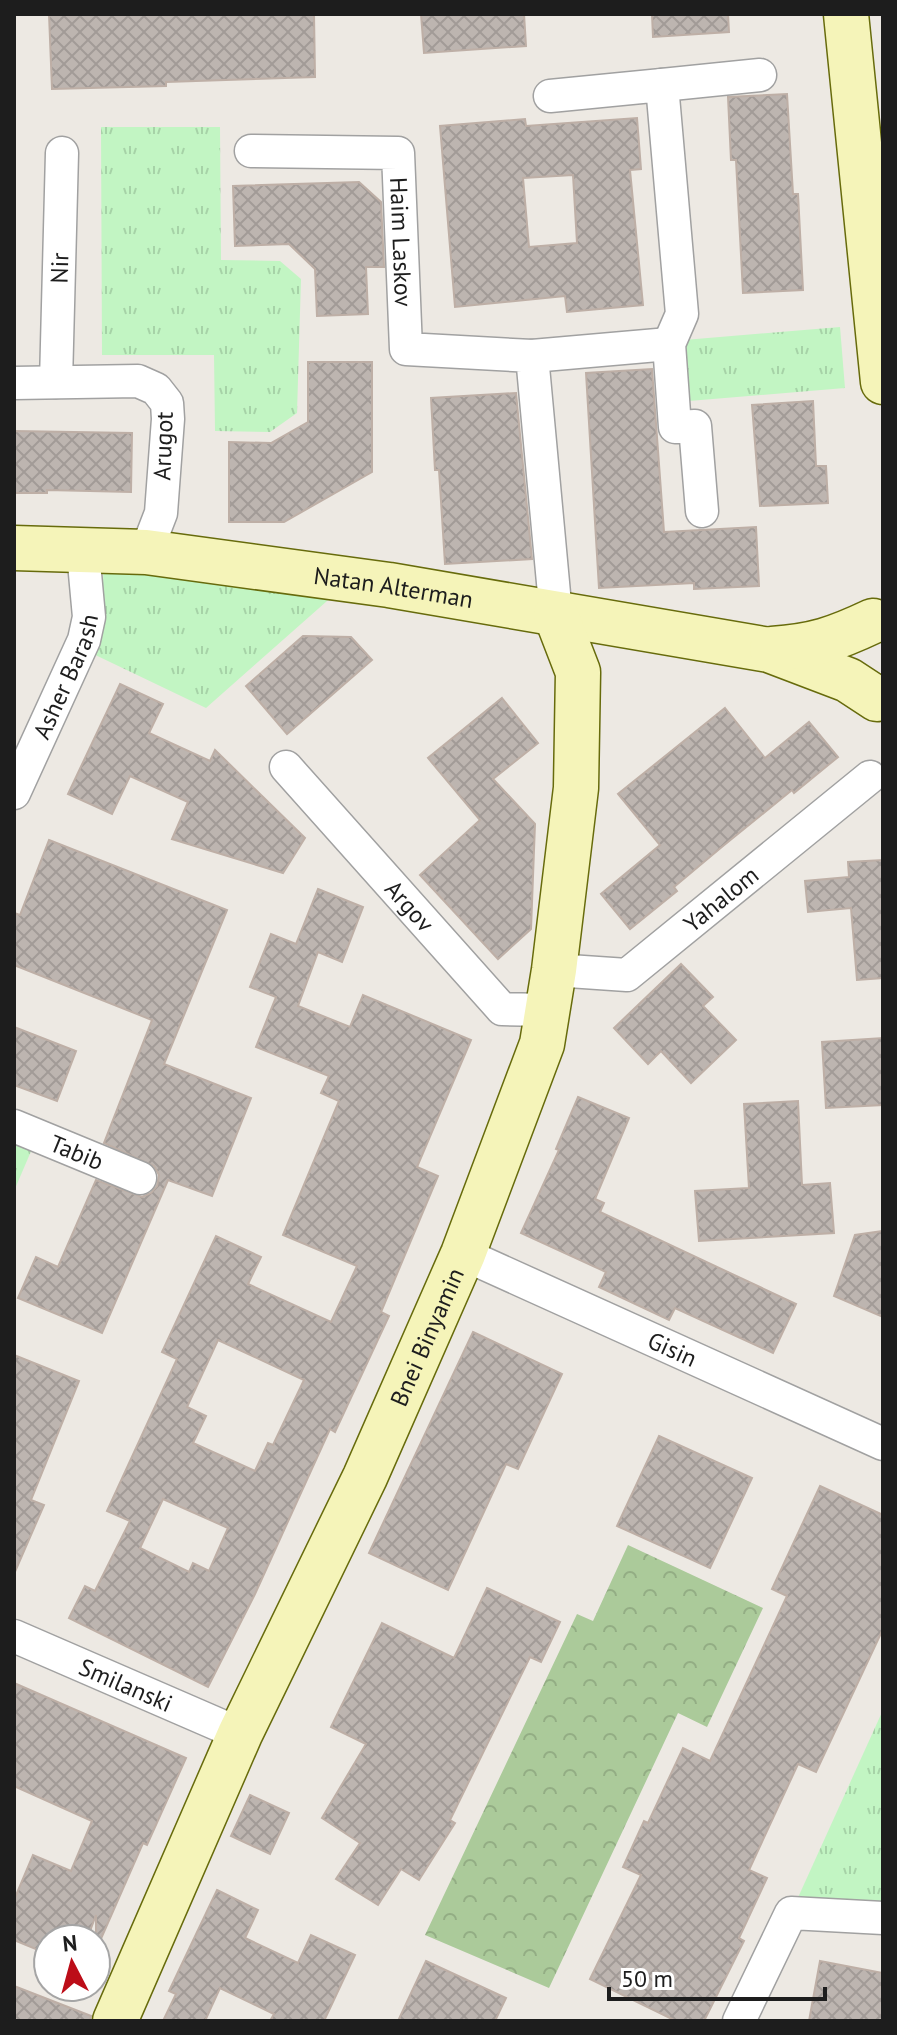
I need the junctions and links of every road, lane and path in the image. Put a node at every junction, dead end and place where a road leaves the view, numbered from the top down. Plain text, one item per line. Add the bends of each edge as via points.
1 (846, 14) edge
2 (873, 14) edge
3 (760, 75) dead end
4 (662, 85) junction
5 (883, 94) edge
6 (550, 96) dead end
7 (251, 151) dead end
8 (62, 153) dead end
9 (669, 344) junction
10 (532, 356) junction
11 (56, 382) junction
12 (883, 382) edge
13 (14, 383) edge
14 (702, 511) dead end
15 (14, 548) edge
16 (83, 552) junction
17 (146, 552) junction
18 (878, 614) edge
19 (556, 615) junction
20 (769, 650) junction
21 (880, 702) edge
22 (286, 767) dead end
23 (870, 777) dead end
24 (14, 793) edge
25 (551, 990) junction
26 (14, 1126) edge
27 (140, 1178) dead end
28 (463, 1254) junction
29 (883, 1444) edge
30 (14, 1636) edge
31 (240, 1734) junction
32 (883, 1918) edge
33 (115, 2021) edge
34 (739, 2021) edge

1 - 12 street
2 - 5 street
3 - 4 street
4 - 6 street
4 - 9 street via 682,314
7 - 10 street, Haim Laskov via 398,153 406,349
8 - 11 street, Nir
9 - 10 street, Haim Laskov
9 - 14 street via 675,427 695,426
10 - 19 street
11 - 13 street, Arugot
11 - 17 street, Arugot via 138,381 156,389 167,403 161,513
15 - 16 street, Natan Alterman
16 - 17 street, Natan Alterman
16 - 24 street, Asher Barash via 89,617 84,640
17 - 19 street, Natan Alterman via 389,585
18 - 20 street, Natan Alterman via 835,639
18 - 21 street via 865,638 863,657 866,679
19 - 20 street, Natan Alterman
19 - 25 street, Bnei Binyamin via 578,672 576,788
20 - 21 street, Natan Alterman via 848,680
22 - 25 street, Argov via 502,1009
23 - 25 street, Yahalom via 627,975
25 - 28 street, Bnei Binyamin via 542,1044
26 - 27 street, Tabib
28 - 29 street, Gisin
28 - 31 street, Bnei Binyamin via 365,1477
30 - 31 street, Smilanski
31 - 33 street, Bnei Binyamin
32 - 34 street via 791,1913

